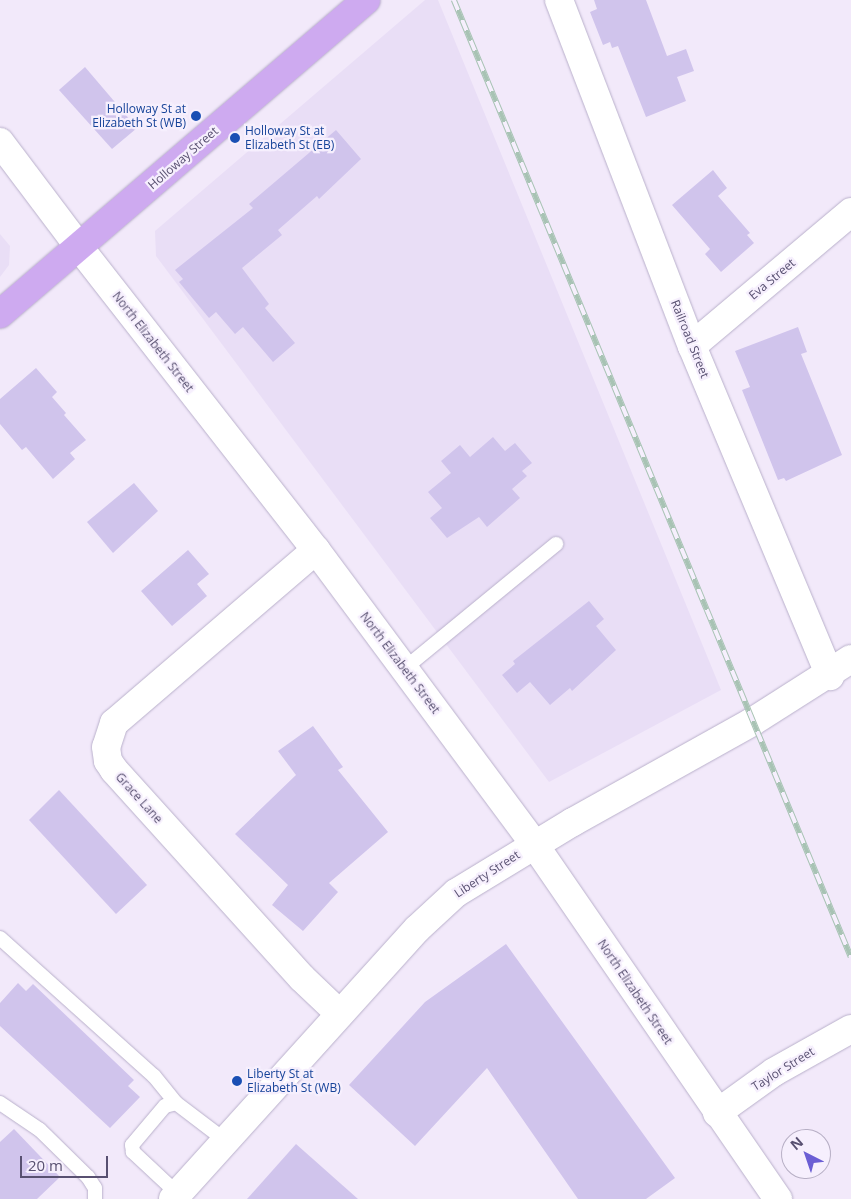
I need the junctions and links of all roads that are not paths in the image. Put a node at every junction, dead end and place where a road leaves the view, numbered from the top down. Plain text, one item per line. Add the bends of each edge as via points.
1 (366, 0) edge
2 (559, 0) edge
3 (0, 142) edge
4 (851, 212) edge
5 (79, 247) junction
6 (0, 314) edge
7 (692, 346) junction
8 (556, 544) dead end
9 (316, 550) junction
10 (851, 659) edge
11 (404, 669) junction
12 (830, 676) junction
13 (534, 844) junction
14 (0, 938) edge
15 (340, 1014) junction
16 (851, 1029) edge
17 (0, 1103) edge
18 (176, 1103) junction
19 (717, 1113) junction
20 (226, 1141) junction
21 (176, 1196) edge
22 (95, 1199) edge
23 (778, 1199) edge

1 - 5 main road, Holloway Street
2 - 7 street, Railroad Street
3 - 5 street, North Elizabeth Street
4 - 7 street, Eva Street
5 - 6 main road, Holloway Street
5 - 9 street, North Elizabeth Street
7 - 12 street, Railroad Street
8 - 11 lane
9 - 11 street, North Elizabeth Street
9 - 15 street, Grace Lane via 114,723 106,747 108,761 114,770 302,978
10 - 12 street, Liberty Street
11 - 13 street, North Elizabeth Street
12 - 13 street, Liberty Street
13 - 15 street, Liberty Street via 456,893 417,929
13 - 19 street, North Elizabeth Street
14 - 18 lane via 154,1076
15 - 20 street, Liberty Street
16 - 19 street, Taylor Street via 774,1072
17 - 22 lane via 40,1130 88,1177 95,1188
18 - 20 lane
18 - 21 lane via 165,1106 132,1145 133,1152
19 - 23 street, North Elizabeth Street
20 - 21 street, Liberty Street

